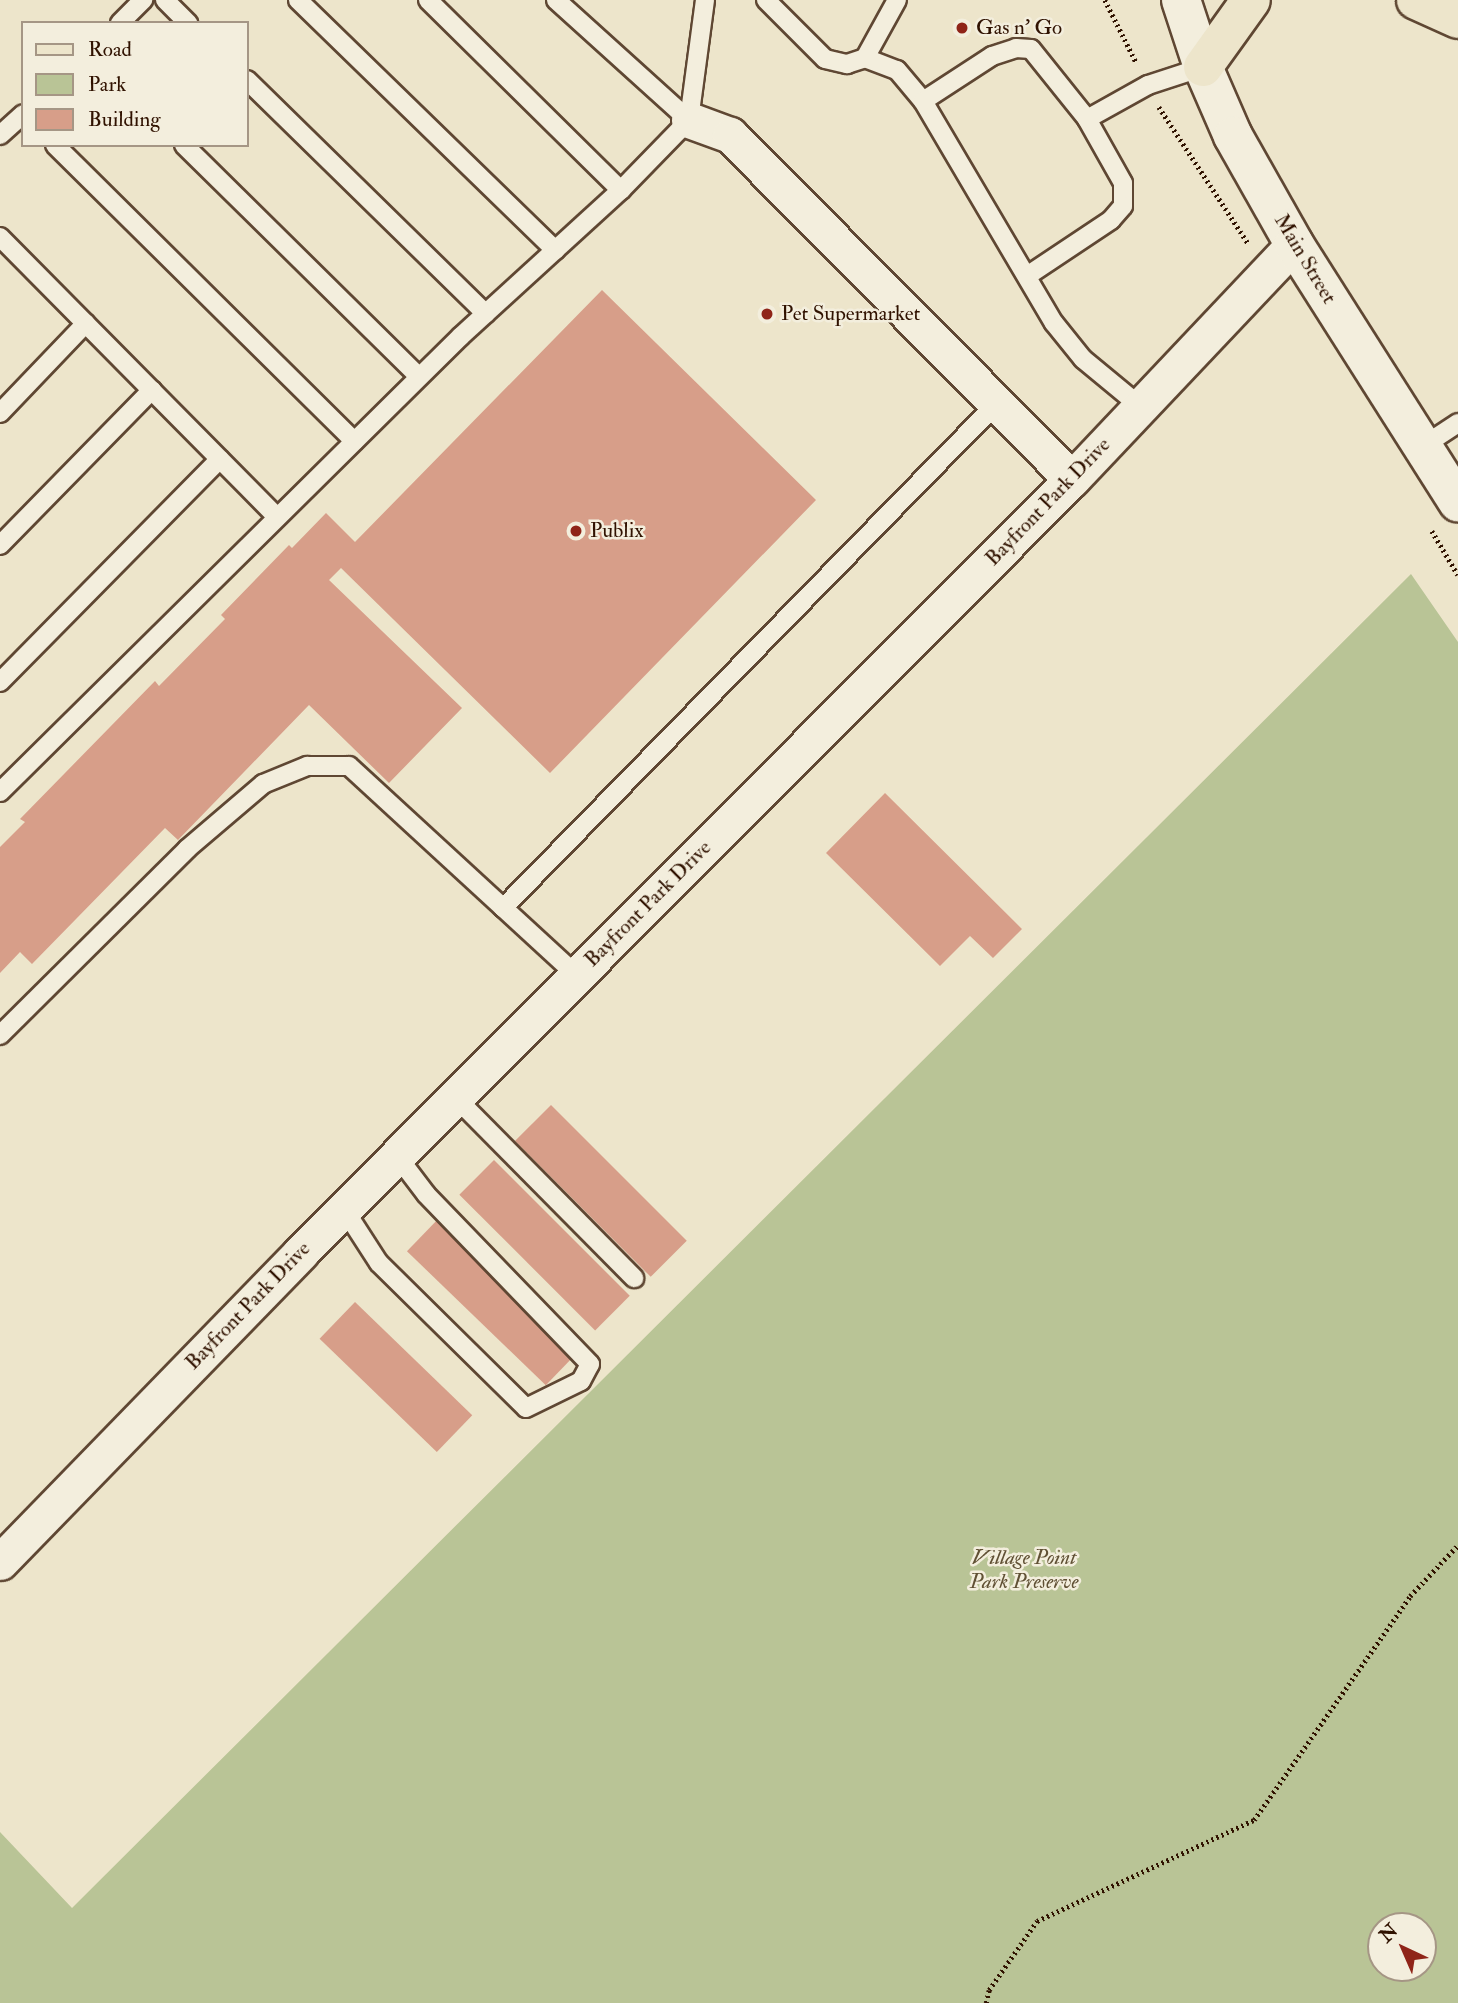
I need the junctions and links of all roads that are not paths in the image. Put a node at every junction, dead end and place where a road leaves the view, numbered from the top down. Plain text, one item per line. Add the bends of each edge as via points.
1 (143, 0) edge
2 (165, 0) edge
3 (298, 0) edge
4 (428, 0) edge
5 (556, 0) edge
6 (705, 0) edge
7 (765, 0) edge
8 (897, 0) edge
9 (1181, 0) edge
10 (1251, 0) edge
11 (1416, 0) edge
12 (1458, 19) edge
13 (122, 21) edge
14 (186, 21) edge
15 (866, 58) junction
16 (1203, 67) junction
17 (248, 81) edge
18 (923, 101) junction
19 (21, 116) edge
20 (1087, 119) junction
21 (689, 120) junction
22 (0, 135) edge
23 (57, 147) edge
24 (186, 147) edge
25 (621, 190) junction
26 (0, 237) edge
27 (1294, 244) junction
28 (555, 250) junction
29 (1027, 276) junction
30 (486, 314) junction
31 (86, 323) junction
32 (419, 377) junction
33 (152, 390) junction
34 (997, 403) junction
35 (1141, 407) junction
36 (0, 413) edge
37 (1458, 423) edge
38 (354, 441) junction
39 (1423, 446) junction
40 (220, 459) junction
41 (1073, 479) junction
42 (1458, 502) edge
43 (277, 517) junction
44 (0, 545) edge
45 (0, 682) edge
46 (0, 792) edge
47 (503, 908) junction
48 (577, 976) junction
49 (0, 1035) edge
50 (455, 1097) junction
51 (397, 1156) junction
52 (344, 1209) junction
53 (634, 1279) dead end
54 (0, 1562) edge

1 - 13 lane
2 - 14 lane
3 - 28 lane
4 - 25 lane
5 - 21 lane
6 - 21 lane
7 - 15 lane via 825,58 847,64
8 - 15 lane
9 - 16 main road, Main Street
10 - 16 main road
11 - 12 main road
15 - 18 lane via 897,70
16 - 20 lane via 1148,85
16 - 27 main road, Main Street via 1233,136
17 - 30 lane
18 - 20 lane via 992,57 1016,48 1031,49
18 - 29 lane
19 - 22 lane
20 - 29 lane via 1124,183 1123,206 1111,220
21 - 25 lane
21 - 34 street via 730,135
23 - 38 lane
24 - 32 lane
25 - 28 lane
26 - 31 lane
27 - 35 street, Bayfront Park Drive
27 - 39 main road, Main Street
28 - 30 lane
29 - 35 lane via 1054,323 1083,359
30 - 32 lane
31 - 33 lane
31 - 36 lane
32 - 38 lane
33 - 40 lane
33 - 44 lane
34 - 41 street
34 - 47 lane
35 - 41 street, Bayfront Park Drive
37 - 39 lane
38 - 43 lane
39 - 42 main road, Main Street
40 - 43 lane
40 - 45 lane
41 - 48 street, Bayfront Park Drive
43 - 46 lane
47 - 48 lane
47 - 49 lane via 349,766 307,766 263,784 187,849
48 - 50 street, Bayfront Park Drive
50 - 51 street, Bayfront Park Drive
50 - 53 lane
51 - 52 street, Bayfront Park Drive
51 - 52 lane via 426,1194 590,1364 582,1381 526,1408 379,1263
52 - 54 street, Bayfront Park Drive

